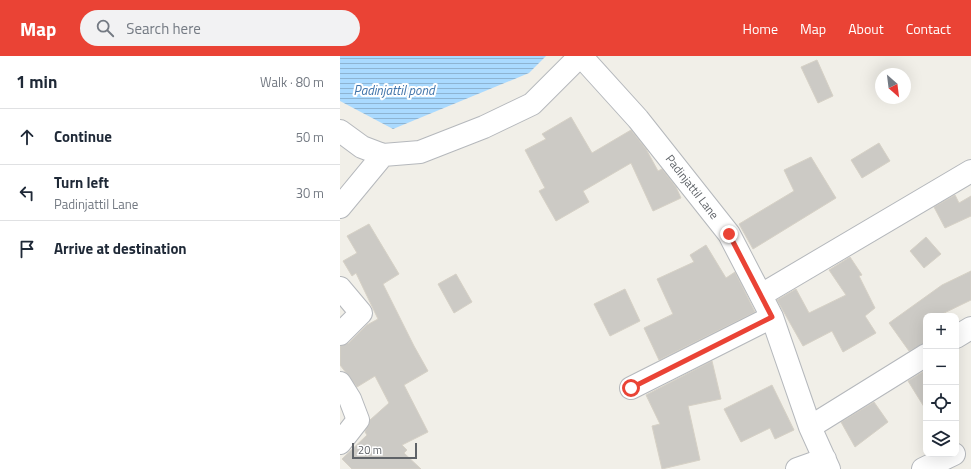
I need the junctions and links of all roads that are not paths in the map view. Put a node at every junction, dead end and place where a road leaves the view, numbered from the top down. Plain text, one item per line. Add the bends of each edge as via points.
1 (580, 56) edge
2 (340, 131) edge
3 (383, 155) junction
4 (971, 171) edge
5 (340, 207) edge
6 (340, 288) edge
7 (761, 295) junction
8 (772, 317) junction
9 (971, 328) edge
10 (340, 334) edge
11 (959, 335) edge
12 (923, 357) edge
13 (340, 383) edge
14 (631, 388) dead end
15 (810, 427) junction
16 (340, 443) edge
17 (971, 446) edge
18 (959, 452) edge
19 (949, 457) edge
20 (827, 464) edge
21 (797, 469) edge
22 (923, 469) edge

1 - 3 street via 532,104 484,127 420,152
1 - 7 street, Padinjattil Lane via 638,119 729,234
2 - 3 street via 362,146
3 - 5 street
4 - 7 street
6 - 10 street via 361,313
7 - 8 street, Padinjattil Lane
8 - 14 street
8 - 15 street, Padinjattil Lane
9 - 11 street
12 - 15 street
13 - 16 street via 358,420
15 - 20 street, Padinjattil Lane
17 - 18 street
19 - 22 street
20 - 21 street

